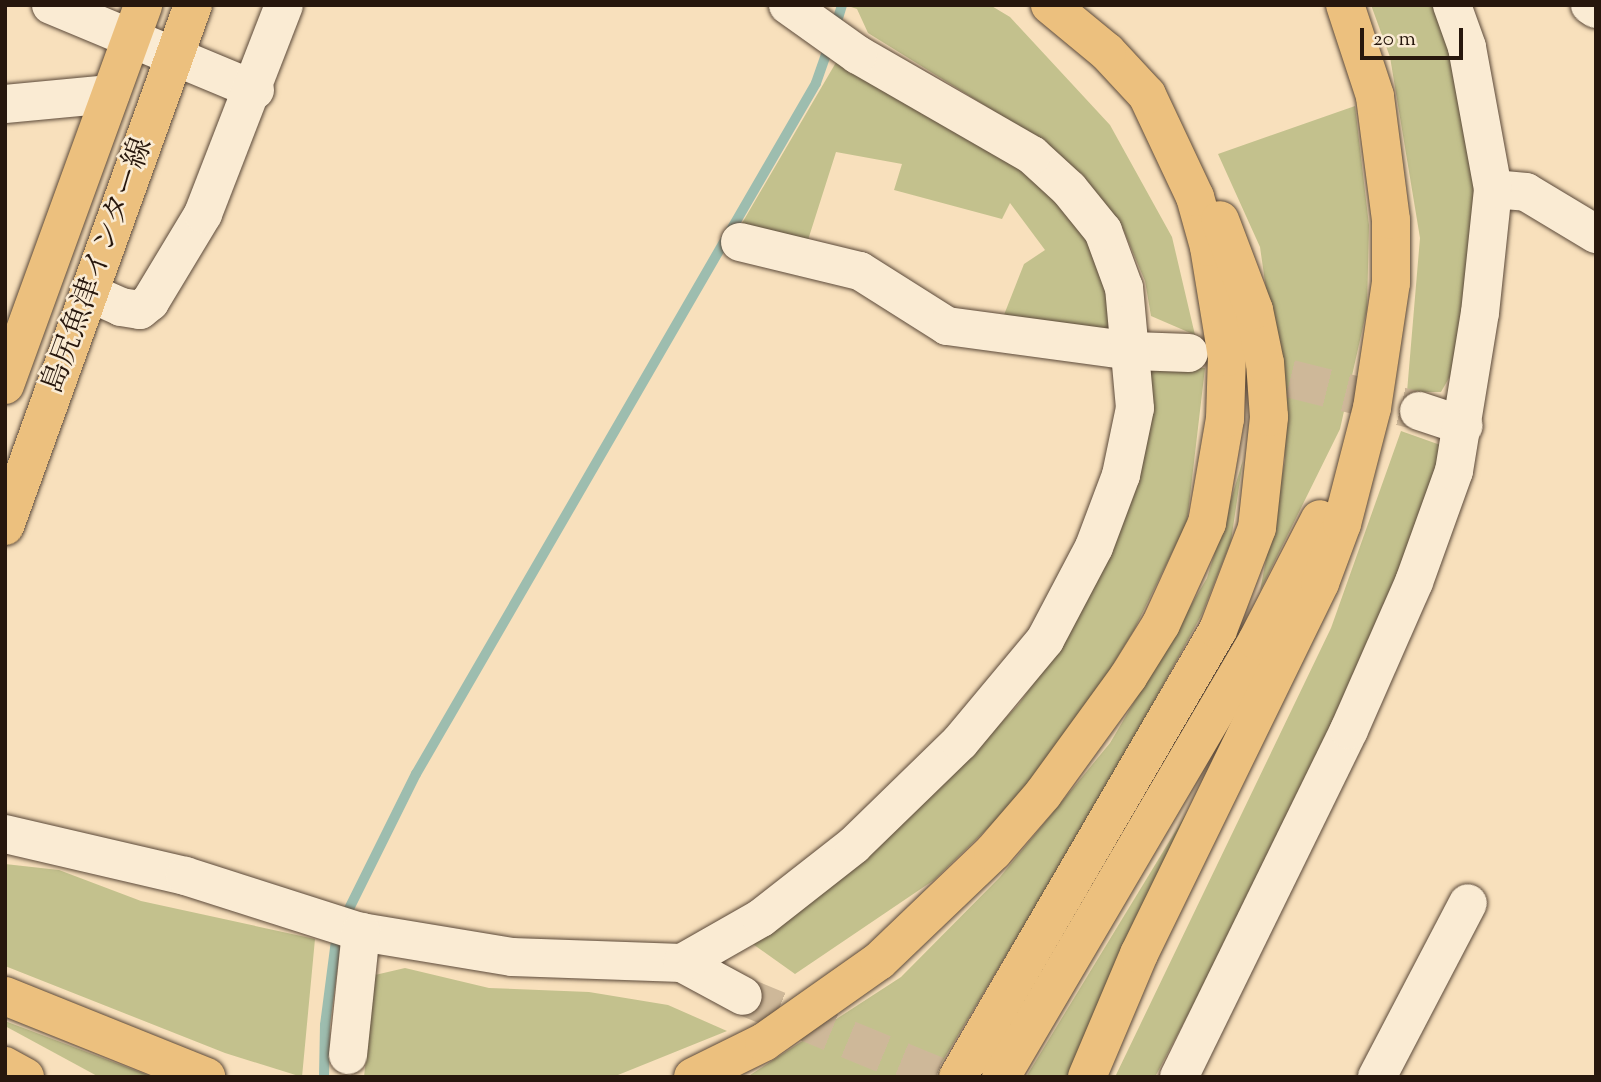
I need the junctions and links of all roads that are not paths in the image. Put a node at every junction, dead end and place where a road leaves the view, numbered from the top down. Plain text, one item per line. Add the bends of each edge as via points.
1 (51, 5) edge
2 (193, 5) edge
3 (284, 5) edge
4 (788, 5) edge
5 (1050, 5) edge
6 (1345, 5) edge
7 (1452, 5) edge
8 (1590, 5) edge
9 (1596, 9) edge
10 (137, 22) edge
11 (173, 59) junction
12 (254, 90) junction
13 (111, 94) junction
14 (1147, 95) junction
15 (5, 104) edge
16 (1493, 189) junction
17 (1596, 233) edge
18 (740, 242) dead end
19 (90, 293) junction
20 (1384, 346) junction
21 (1133, 351) junction
22 (1189, 353) dead end
23 (5, 385) edge
24 (1419, 411) tunnel mouth
25 (1464, 426) junction
26 (5, 526) edge
27 (5, 834) edge
28 (1468, 903) dead end
29 (362, 932) junction
30 (682, 963) junction
31 (5, 996) edge
32 (743, 996) tunnel mouth
33 (348, 1055) dead end
34 (5, 1066) edge
35 (25, 1077) edge
36 (206, 1077) edge
37 (693, 1077) edge
38 (958, 1077) edge
39 (1002, 1077) edge
40 (1087, 1077) edge
41 (1179, 1077) edge
42 (1377, 1077) edge

1 - 10 street
2 - 11 main road, 島尻魚津インター線
3 - 12 street
4 - 21 street via 858,55 1032,155 1069,189 1103,231 1124,288
5 - 14 main road via 1107,52
6 - 20 main road via 1375,96 1386,156 1391,282
7 - 16 street via 1467,47
8 - 9 street
10 - 11 street
10 - 13 main road, 島尻魚津インター線
11 - 12 street
11 - 19 main road, 島尻魚津インター線
12 - 19 street via 203,214 150,302 140,310
13 - 15 street
13 - 23 main road, 島尻魚津インター線
14 - 37 main road via 1195,197 1211,258 1227,357 1219,473 1207,523 1187,573 1161,624 1089,734 1035,804 947,900 879,961 819,1006 764,1042
14 - 38 main road via 1208,193 1236,254 1254,310 1269,417 1257,528 1218,630
16 - 17 street via 1527,192
16 - 25 street
18 - 21 street via 860,271 947,326
19 - 26 main road, 島尻魚津インター線
20 - 39 main road via 1346,459 1293,575
20 - 40 main road via 1358,469 1320,583 1139,954
21 - 22 street
21 - 30 street via 1135,408 1121,475 1094,547 1045,640 960,741 854,845 761,918
24 - 25 street
25 - 41 street via 1454,471 1414,582 1355,718
27 - 29 street via 185,876
28 - 42 street
29 - 30 street via 512,957
29 - 33 street
30 - 32 street
31 - 36 main road
34 - 35 main road

